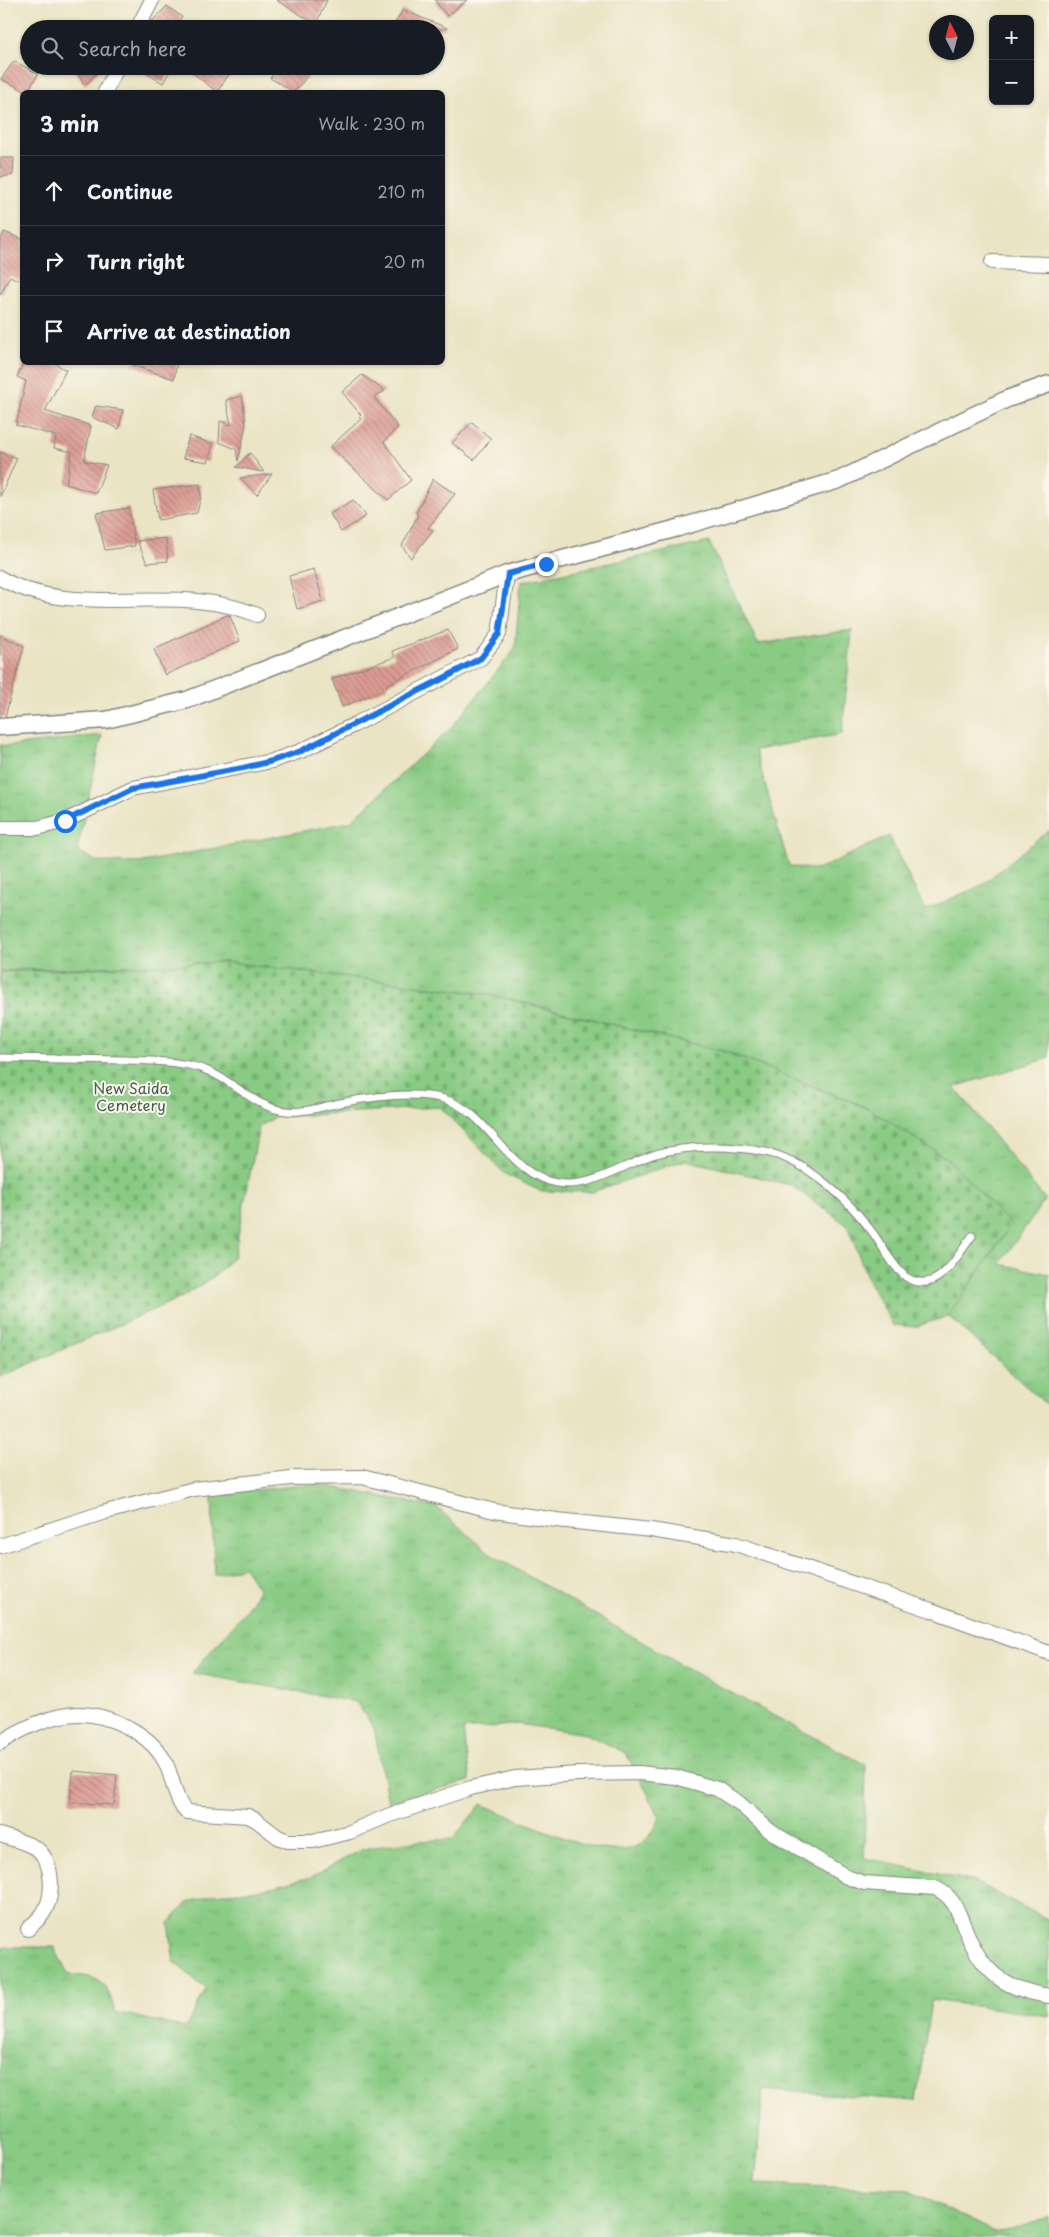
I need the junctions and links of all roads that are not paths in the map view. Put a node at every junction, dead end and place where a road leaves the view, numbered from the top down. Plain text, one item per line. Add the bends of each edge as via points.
1 (152, 0) edge
2 (142, 20) edge
3 (113, 75) edge
4 (105, 90) edge
5 (992, 262) dead end
6 (1049, 264) edge
7 (1049, 384) edge
8 (508, 574) junction
9 (0, 578) edge
10 (257, 616) dead end
11 (0, 727) edge
12 (0, 828) edge
13 (0, 1058) edge
14 (972, 1236) dead end
15 (0, 1546) edge
16 (1049, 1654) edge
17 (0, 1744) edge
18 (0, 1835) edge
19 (28, 1929) dead end
20 (1049, 1996) edge

1 - 2 street
3 - 4 street
5 - 6 street
7 - 8 street via 1007,399 838,480
8 - 11 street via 186,700 106,720
8 - 12 street via 499,634 489,650 473,663 378,713 301,751 272,761 133,788 65,821 37,828
9 - 10 street via 19,589 49,596 221,603
13 - 14 lane via 180,1064 203,1069 265,1106 288,1112 370,1098 423,1096 442,1099 468,1112 527,1170 556,1183 590,1181 658,1154 686,1149 732,1148 768,1152 796,1164 837,1193 861,1217 898,1268 915,1281 926,1282 944,1273
15 - 16 street via 111,1510 194,1489 290,1478 362,1477 494,1511 736,1544
17 - 20 street via 25,1729 63,1716 84,1715 107,1720 142,1737 163,1758 171,1772 180,1804 187,1812 248,1816 278,1837 299,1842 350,1832 471,1788 515,1778 610,1773 676,1777 729,1795 770,1831 847,1877 864,1883 935,1888 949,1895 956,1904 976,1953 990,1971 1019,1990
18 - 19 street via 35,1848 44,1858 50,1873 51,1894 43,1914

